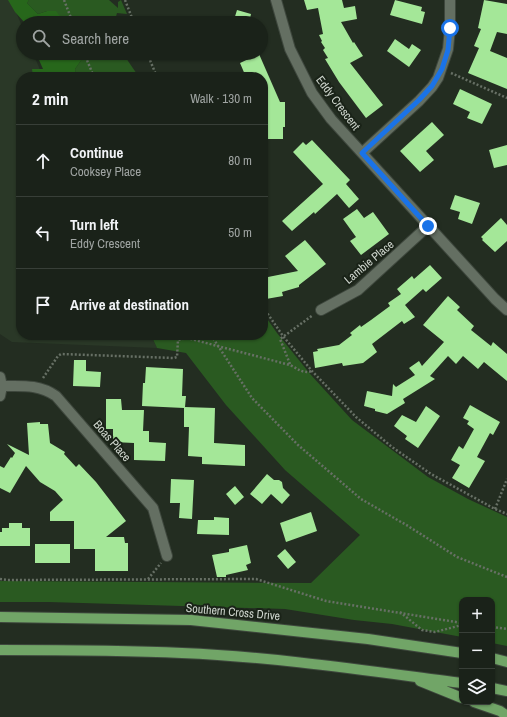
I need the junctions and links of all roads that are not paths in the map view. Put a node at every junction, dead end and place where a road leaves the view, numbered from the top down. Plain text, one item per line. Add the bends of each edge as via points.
1 (276, 0) edge
2 (450, 0) edge
3 (362, 153) junction
4 (428, 226) junction
5 (321, 310) road end
6 (507, 310) edge
7 (1, 386) edge
8 (167, 556) road end
9 (0, 617) edge
10 (0, 650) edge
11 (459, 653) edge
12 (495, 660) edge
13 (495, 661) edge
14 (507, 662) edge
15 (507, 667) edge
16 (408, 676) junction
17 (459, 683) edge
18 (495, 689) edge
19 (507, 691) edge
20 (459, 697) edge
21 (483, 705) edge
22 (507, 716) edge

1 - 3 street, Eddy Crescent via 290,49 312,93 331,119
2 - 3 street via 448,50 438,78 419,100
3 - 4 street, Eddy Crescent
4 - 5 street, Lambie Place via 358,290
4 - 6 street, Eddy Crescent
7 - 8 street, Boas Place via 36,387 56,396 152,508
9 - 11 main road, Southern Cross Drive via 191,620 368,639
10 - 16 main road via 183,653 352,668
12 - 14 main road
13 - 15 street
16 - 17 main road
16 - 20 main road
18 - 19 main road
21 - 22 main road

